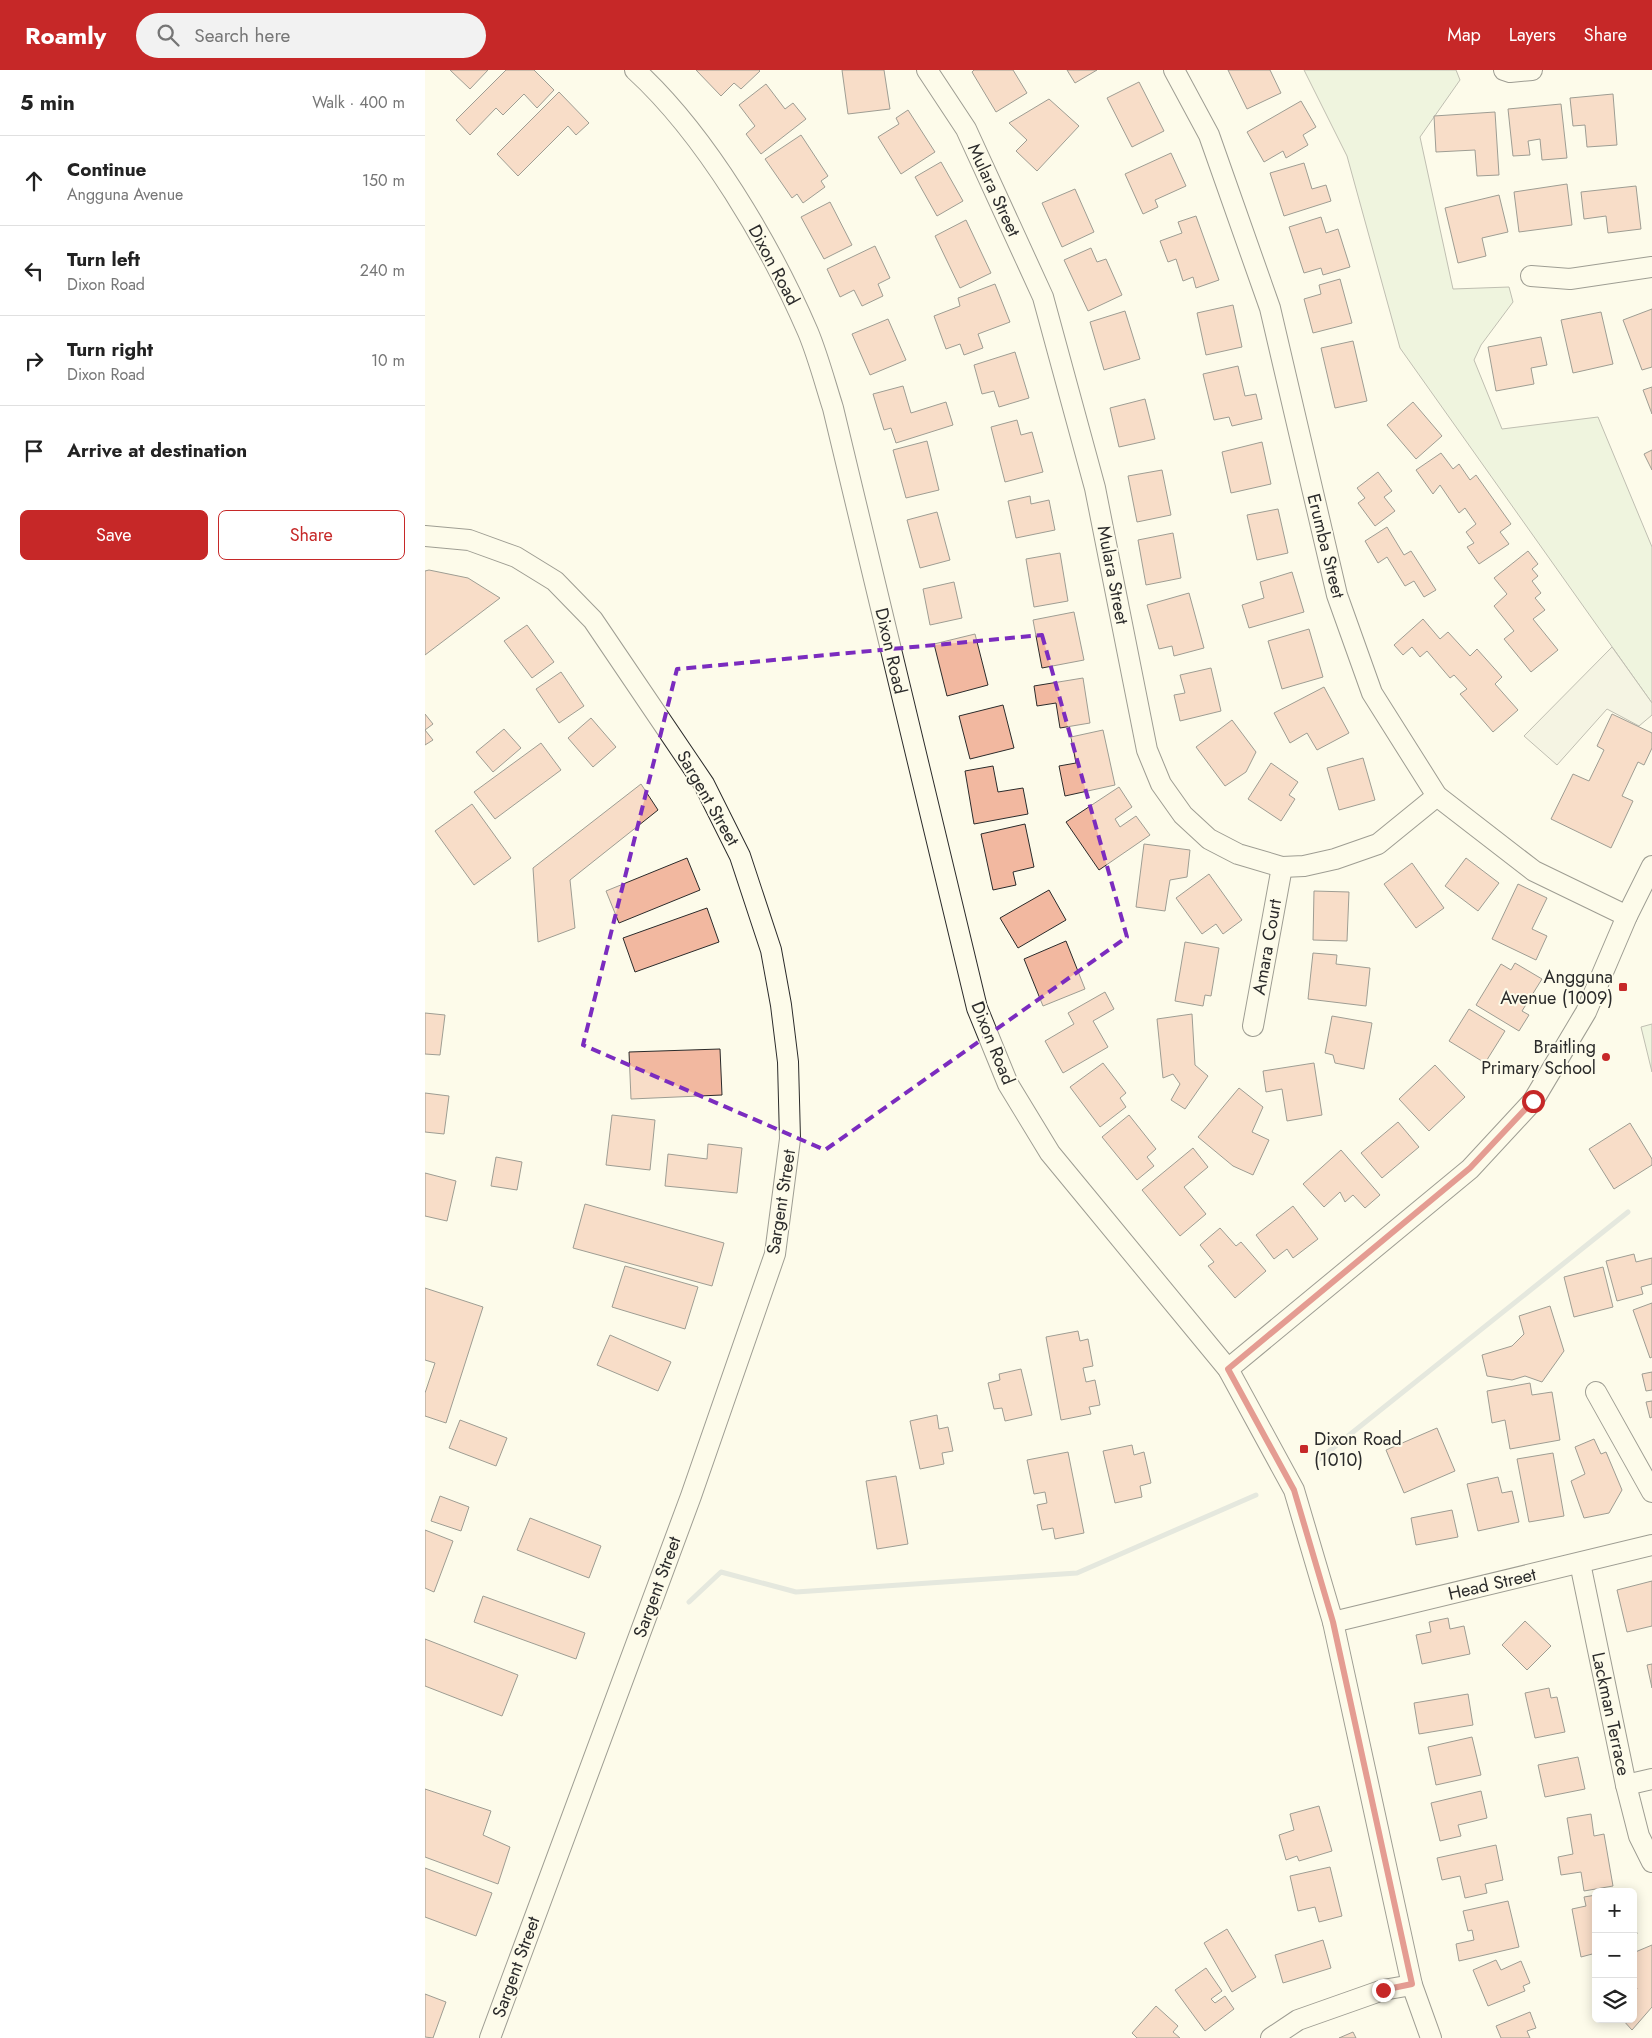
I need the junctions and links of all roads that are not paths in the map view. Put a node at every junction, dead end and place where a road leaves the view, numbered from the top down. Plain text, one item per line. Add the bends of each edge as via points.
1 (635, 70) edge
2 (927, 70) edge
3 (1174, 70) edge
4 (1503, 70) edge
5 (1532, 70) edge
6 (1652, 267) edge
7 (1531, 276) dead end
8 (425, 536) edge
9 (1437, 796) junction
10 (1652, 866) edge
11 (1282, 867) junction
12 (1627, 916) junction
13 (1253, 1026) dead end
14 (1228, 1369) junction
15 (1596, 1392) dead end
16 (1652, 1492) edge
17 (1652, 1546) edge
18 (1580, 1563) junction
19 (1333, 1622) junction
20 (1652, 1779) edge
21 (1626, 1785) junction
22 (1652, 1862) edge
23 (1412, 1984) junction
24 (490, 2038) edge
25 (1271, 2038) edge
26 (1431, 2038) edge

1 - 14 street, Dixon Road via 676,114 741,205 779,271 809,333 833,408 977,1008 1008,1084 1051,1153
2 - 11 street, Mulara Street via 966,129 1043,296 1095,488 1147,750 1161,784 1183,815 1209,839 1238,854
3 - 9 street, Erumba Street via 1209,135 1270,308 1337,595 1371,693
4 - 5 street
6 - 7 street via 1570,278
8 - 24 street, Sargent Street via 469,540 516,557 555,582 599,628 704,784 740,856 771,950 788,1062 790,1139 775,1254 691,1496
9 - 11 street, Mulara Street via 1378,844 1304,866
9 - 12 street, Erumba Street via 1534,871
10 - 12 street
11 - 13 street, Amara Court
12 - 14 street via 1586,1012 1533,1101 1470,1168
14 - 19 street, Dixon Road via 1294,1490
15 - 16 street
17 - 18 street, Head Street
18 - 19 street, Head Street
18 - 21 street, Lackman Terrace
19 - 23 street, Dixon Road
20 - 21 street
21 - 22 street, Lackman Terrace via 1639,1836
23 - 25 street via 1383,1990 1299,2020
23 - 26 street, Dixon Road

